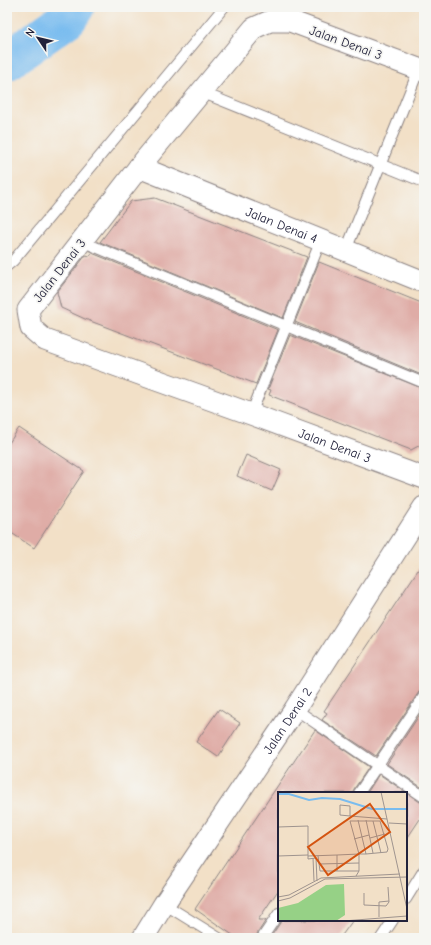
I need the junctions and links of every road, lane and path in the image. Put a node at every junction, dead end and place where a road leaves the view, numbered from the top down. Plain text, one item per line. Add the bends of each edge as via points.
1 (224, 7) edge
2 (421, 70) edge
3 (201, 92) junction
4 (381, 165) junction
5 (139, 167) junction
6 (424, 182) edge
7 (321, 240) junction
8 (81, 242) junction
9 (346, 250) junction
10 (7, 266) edge
11 (424, 282) edge
12 (286, 327) junction
13 (424, 383) edge
14 (251, 414) junction
15 (424, 478) edge
16 (424, 507) edge
17 (424, 696) edge
18 (295, 710) junction
19 (378, 766) junction
20 (361, 792) edge
21 (424, 797) edge
22 (424, 870) edge
23 (407, 897) edge
24 (164, 904) junction
25 (278, 914) edge
26 (392, 921) edge
27 (150, 936) edge
28 (218, 938) edge
29 (262, 938) edge
30 (381, 938) edge

1 - 10 lane
2 - 3 street, Jalan Denai 3 via 290,21 270,21 254,28
2 - 4 lane
3 - 4 lane
3 - 5 street, Jalan Denai 3
4 - 6 lane
4 - 9 lane
5 - 7 street, Jalan Denai 4
5 - 8 street, Jalan Denai 3
7 - 9 street, Jalan Denai 4
7 - 12 lane
8 - 12 lane
8 - 14 street, Jalan Denai 3 via 28,310 31,328 45,340
9 - 11 street, Jalan Denai 4
12 - 13 lane
12 - 14 lane
14 - 15 street, Jalan Denai 3
16 - 18 street, Jalan Denai 2
17 - 19 lane
18 - 19 lane
18 - 24 street, Jalan Denai 2
19 - 20 lane
19 - 21 lane
22 - 23 lane
24 - 27 street, Jalan Denai 2
24 - 28 lane
25 - 29 lane
26 - 30 lane

